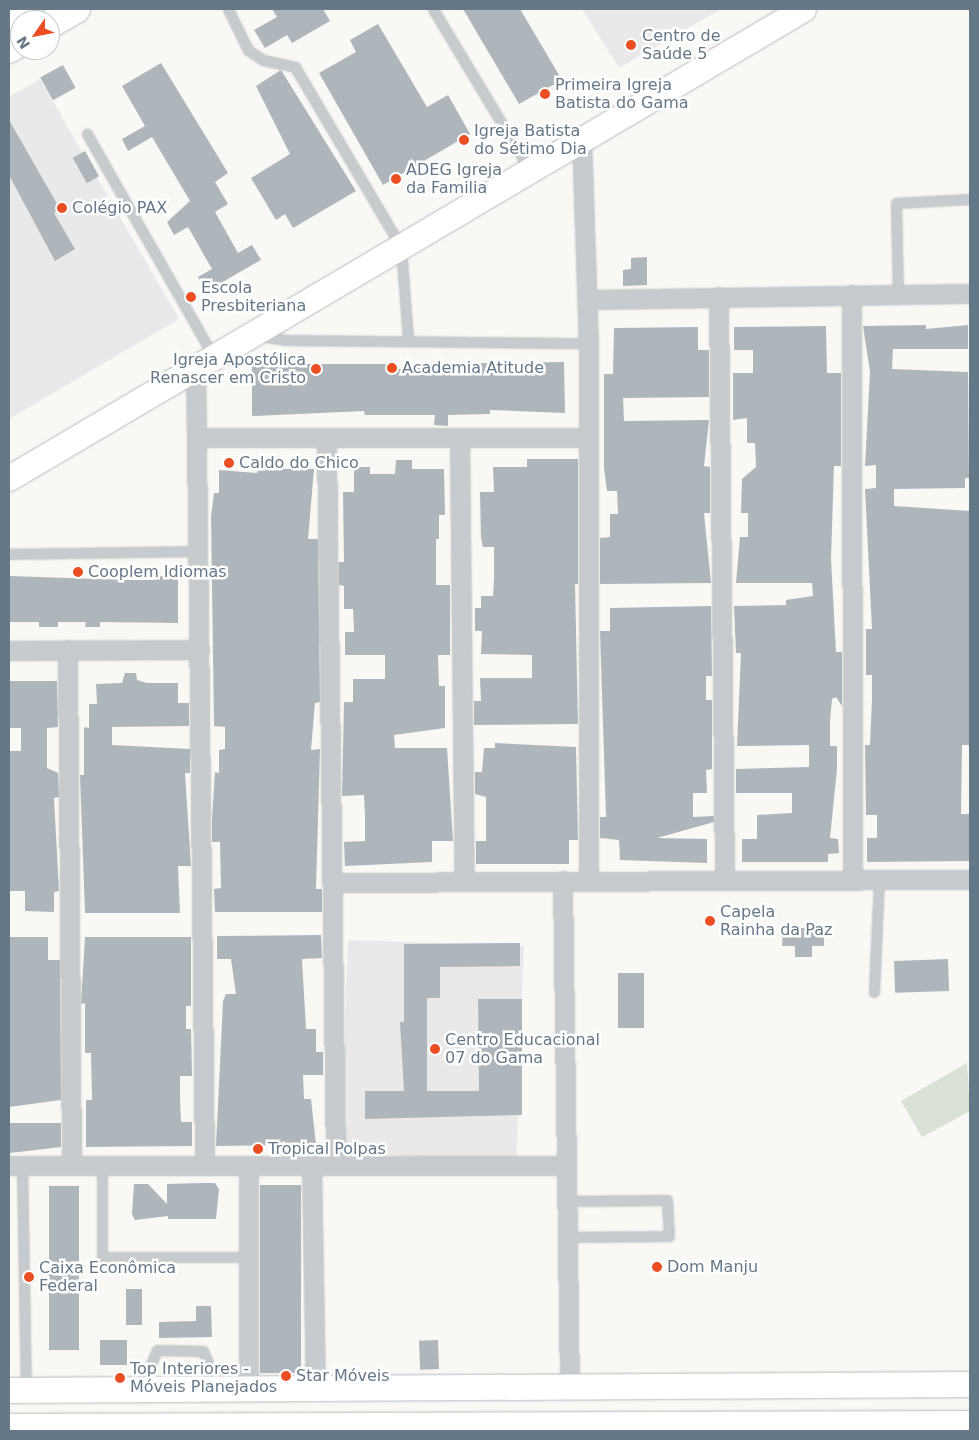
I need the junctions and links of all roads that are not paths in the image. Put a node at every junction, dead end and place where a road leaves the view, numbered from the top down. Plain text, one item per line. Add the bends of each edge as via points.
1 (20, 9) edge
2 (76, 9) edge
3 (228, 9) edge
4 (433, 9) edge
5 (802, 9) edge
6 (9, 15) edge
7 (60, 18) edge
8 (87, 134) dead end
9 (582, 137) junction
10 (529, 169) junction
11 (970, 199) edge
12 (401, 247) junction
13 (852, 294) junction
14 (898, 294) junction
15 (970, 294) edge
16 (718, 298) junction
17 (588, 300) junction
18 (254, 335) junction
19 (408, 341) junction
20 (589, 343) junction
21 (204, 364) junction
22 (197, 438) junction
23 (460, 438) junction
24 (589, 438) junction
25 (327, 440) junction
26 (9, 478) edge
27 (199, 551) junction
28 (9, 554) edge
29 (9, 650) edge
30 (68, 650) junction
31 (200, 650) junction
32 (725, 879) junction
33 (879, 879) junction
34 (465, 880) junction
35 (589, 880) junction
36 (853, 880) junction
37 (970, 880) edge
38 (563, 881) junction
39 (333, 883) junction
40 (874, 992) dead end
41 (336, 1164) junction
42 (205, 1165) junction
43 (312, 1165) junction
44 (16, 1166) edge
45 (72, 1166) junction
46 (102, 1166) junction
47 (248, 1166) junction
48 (564, 1166) junction
49 (565, 1201) junction
50 (566, 1238) junction
51 (249, 1257) junction
52 (800, 1384) junction
53 (970, 1384) edge
54 (316, 1386) junction
55 (570, 1386) junction
56 (720, 1386) junction
57 (139, 1389) junction
58 (249, 1389) junction
59 (18, 1390) edge
60 (219, 1390) junction
61 (970, 1423) edge
62 (722, 1425) junction
63 (801, 1425) junction
64 (220, 1426) junction
65 (261, 1427) edge
66 (519, 1427) edge
67 (565, 1427) edge
68 (10, 1428) edge
69 (446, 1428) edge
70 (330, 1429) edge

1 - 6 main road
2 - 7 main road
3 - 12 lane via 248,50 263,60 295,67
4 - 10 lane
5 - 9 main road
8 - 21 lane
9 - 10 main road
9 - 17 street
10 - 12 main road
11 - 14 lane via 896,203
12 - 18 main road
12 - 19 lane
13 - 14 street
13 - 16 street
13 - 36 street
14 - 15 street
16 - 17 street
16 - 32 street
17 - 20 street
18 - 19 lane via 286,340
18 - 21 main road
19 - 20 lane
20 - 24 street
21 - 22 street
21 - 26 main road
22 - 25 street
22 - 27 street
23 - 24 street
23 - 25 street
23 - 34 street
24 - 35 street
25 - 39 street
27 - 28 lane
27 - 31 street
29 - 30 street
30 - 31 street
30 - 45 street
31 - 42 street
32 - 35 street
32 - 36 street
33 - 36 street
33 - 37 street
33 - 40 lane
34 - 38 street
34 - 39 street
35 - 38 street
38 - 48 street
39 - 41 street
41 - 43 street
41 - 48 street
42 - 46 street
42 - 47 street
43 - 47 street
43 - 54 street
44 - 45 street
44 - 59 lane
45 - 46 street
46 - 51 lane via 102,1257
47 - 51 street
48 - 49 street
49 - 50 street
49 - 50 lane via 667,1200 669,1236
50 - 55 street
51 - 58 street
52 - 53 main road
52 - 56 main road
52 - 63 main road via 781,1406 786,1416
54 - 55 main road
54 - 58 main road
55 - 56 main road
56 - 62 main road via 745,1391 754,1405 747,1418
57 - 59 main road
57 - 60 main road
57 - 60 lane via 157,1350 203,1351
58 - 60 main road
58 - 65 main road via 251,1416
60 - 64 main road via 225,1409
61 - 63 main road
62 - 63 main road
62 - 67 main road
64 - 65 main road
64 - 68 main road
65 - 70 main road
66 - 67 main road
66 - 69 main road
69 - 70 main road

